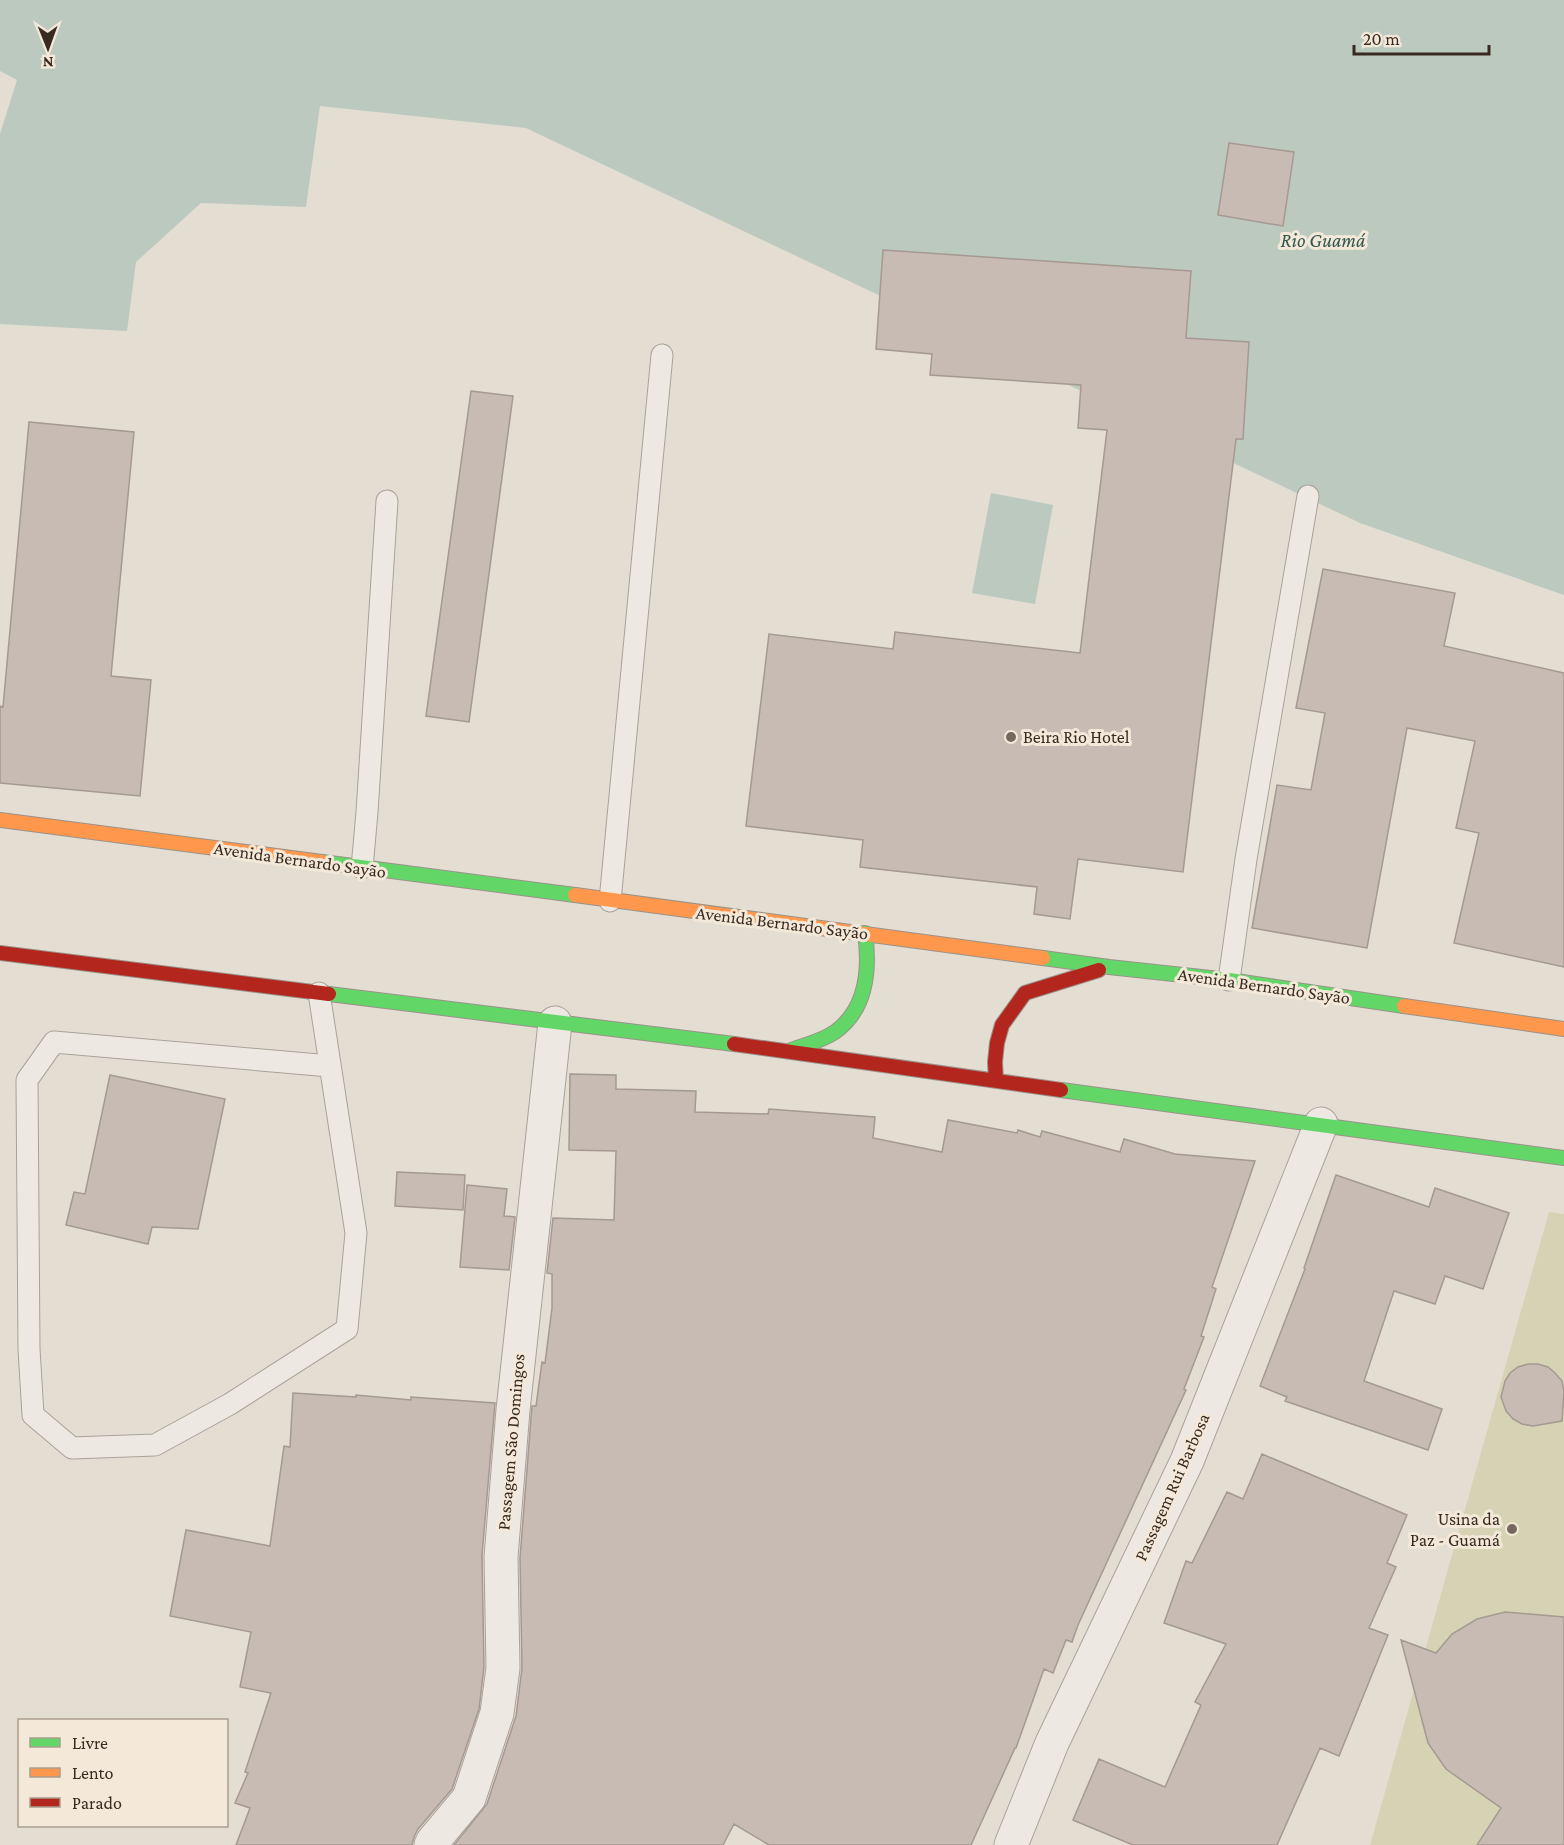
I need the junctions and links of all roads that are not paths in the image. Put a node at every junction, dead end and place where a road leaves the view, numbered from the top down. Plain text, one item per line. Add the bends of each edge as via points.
1 (662, 355) dead end
2 (1308, 496) dead end
3 (387, 501) dead end
4 (0, 820) edge
5 (362, 868) junction
6 (610, 901) junction
7 (865, 933) junction
8 (0, 953) edge
9 (1109, 967) junction
10 (1229, 980) junction
11 (319, 993) junction
12 (555, 1023) junction
13 (1564, 1029) edge
14 (789, 1051) junction
15 (330, 1066) junction
16 (996, 1081) junction
17 (1321, 1124) junction
18 (1564, 1158) edge
19 (431, 1845) edge
20 (1011, 1845) edge

1 - 6 lane
2 - 10 lane
3 - 5 lane
4 - 5 main road, Avenida Bernardo Sayão
5 - 6 main road, Avenida Bernardo Sayão
6 - 7 main road, Avenida Bernardo Sayão
7 - 9 main road, Avenida Bernardo Sayão
7 - 14 main road via 869,970 857,1005 834,1033
8 - 11 main road
9 - 10 main road, Avenida Bernardo Sayão
9 - 16 main road via 1025,993 1002,1025 997,1043
10 - 13 main road, Avenida Bernardo Sayão
11 - 12 main road
11 - 15 lane
12 - 14 main road
12 - 19 street, Passagem São Domingos via 513,1410 501,1557 500,1691 469,1798
14 - 16 main road
15 - 15 lane via 356,1233 347,1329 230,1404 155,1445 72,1448 33,1415 27,1080 54,1042
16 - 17 main road
17 - 18 main road
17 - 20 street, Passagem Rui Barbosa via 1187,1461 1052,1743

